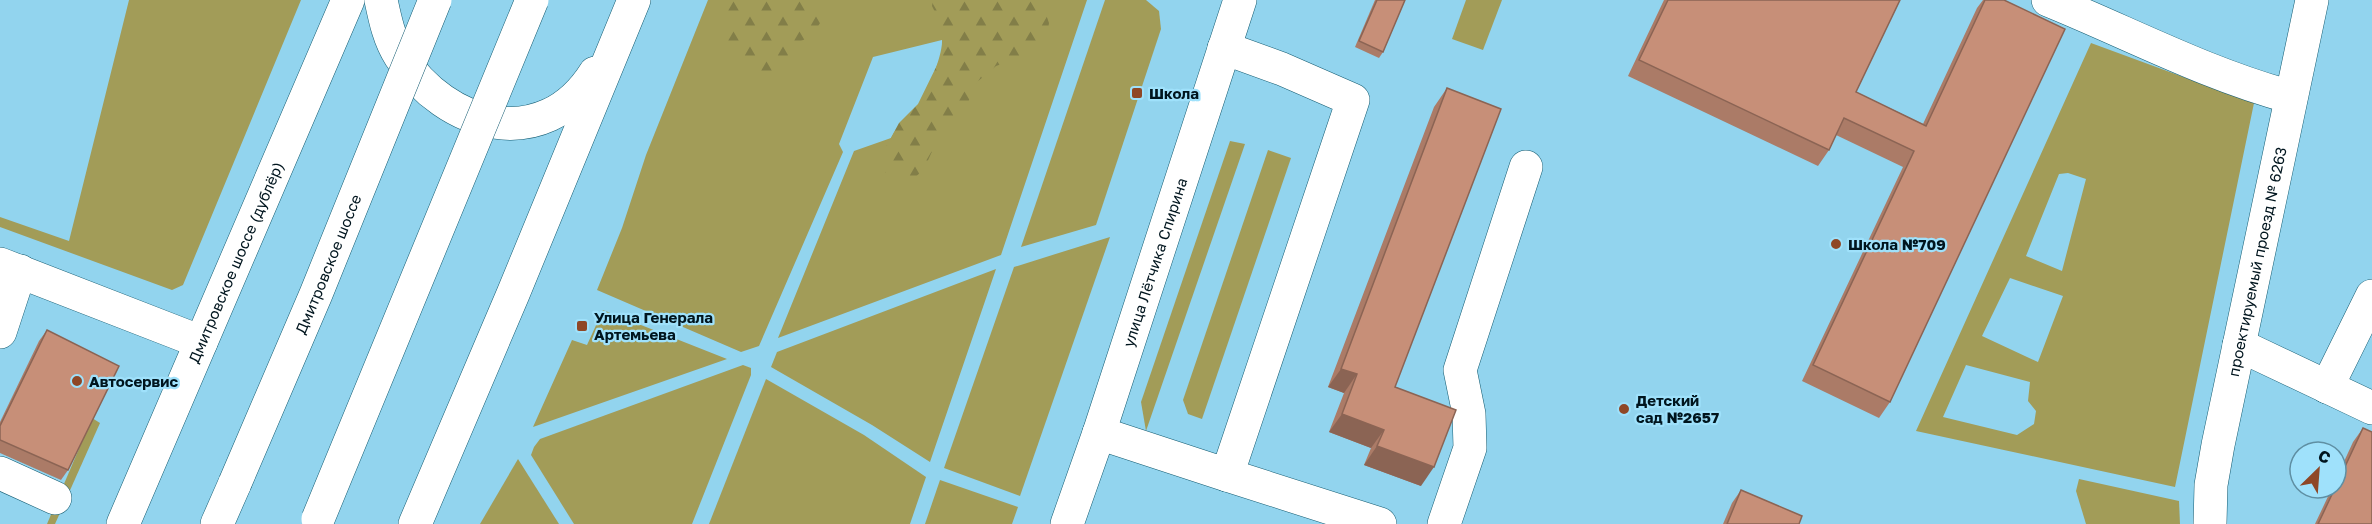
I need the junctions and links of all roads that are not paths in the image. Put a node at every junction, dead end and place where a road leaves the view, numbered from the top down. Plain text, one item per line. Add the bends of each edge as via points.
1 (348, 0) edge
2 (381, 0) edge
3 (435, 0) edge
4 (532, 0) edge
5 (1240, 0) edge
6 (2048, 0) edge
7 (2312, 0) edge
8 (631, 8) edge
9 (1224, 48) junction
10 (2291, 97) junction
11 (1526, 167) dead end
12 (10, 267) edge
13 (2372, 296) edge
14 (0, 332) edge
15 (201, 342) junction
16 (2239, 345) junction
17 (2327, 387) junction
18 (2372, 408) edge
19 (1099, 433) junction
20 (0, 472) edge
21 (1227, 475) junction
22 (55, 498) dead end
23 (317, 522) edge
24 (123, 524) edge
25 (216, 524) edge
26 (415, 524) edge
27 (1067, 524) edge
28 (1380, 524) edge
29 (1444, 524) edge
30 (2210, 524) edge

1 - 15 main road, Дмитровское шоссе (дублёр)
2 - 8 main road via 387,28 399,55 418,81 441,102 464,114 516,124 559,112 575,97 593,76
3 - 25 main road, Дмитровское шоссе, bridge via 316,294
4 - 23 main road, bridge
5 - 9 main road, улица Лётчика Спирина
6 - 10 main road via 2201,66
7 - 10 main road, проектируемый проезд № 6263
8 - 26 main road
9 - 19 main road, улица Лётчика Спирина
9 - 21 main road via 1353,100
10 - 16 main road, проектируемый проезд № 6263
11 - 29 main road via 1460,370 1469,414 1470,448
12 - 14 main road
12 - 15 main road
13 - 17 main road
15 - 24 main road, Дмитровское шоссе (дублёр)
16 - 17 main road
16 - 30 main road, проектируемый проезд № 6263 via 2211,485
17 - 18 main road
19 - 21 main road
19 - 27 main road, улица Лётчика Спирина
20 - 22 main road
21 - 28 main road

